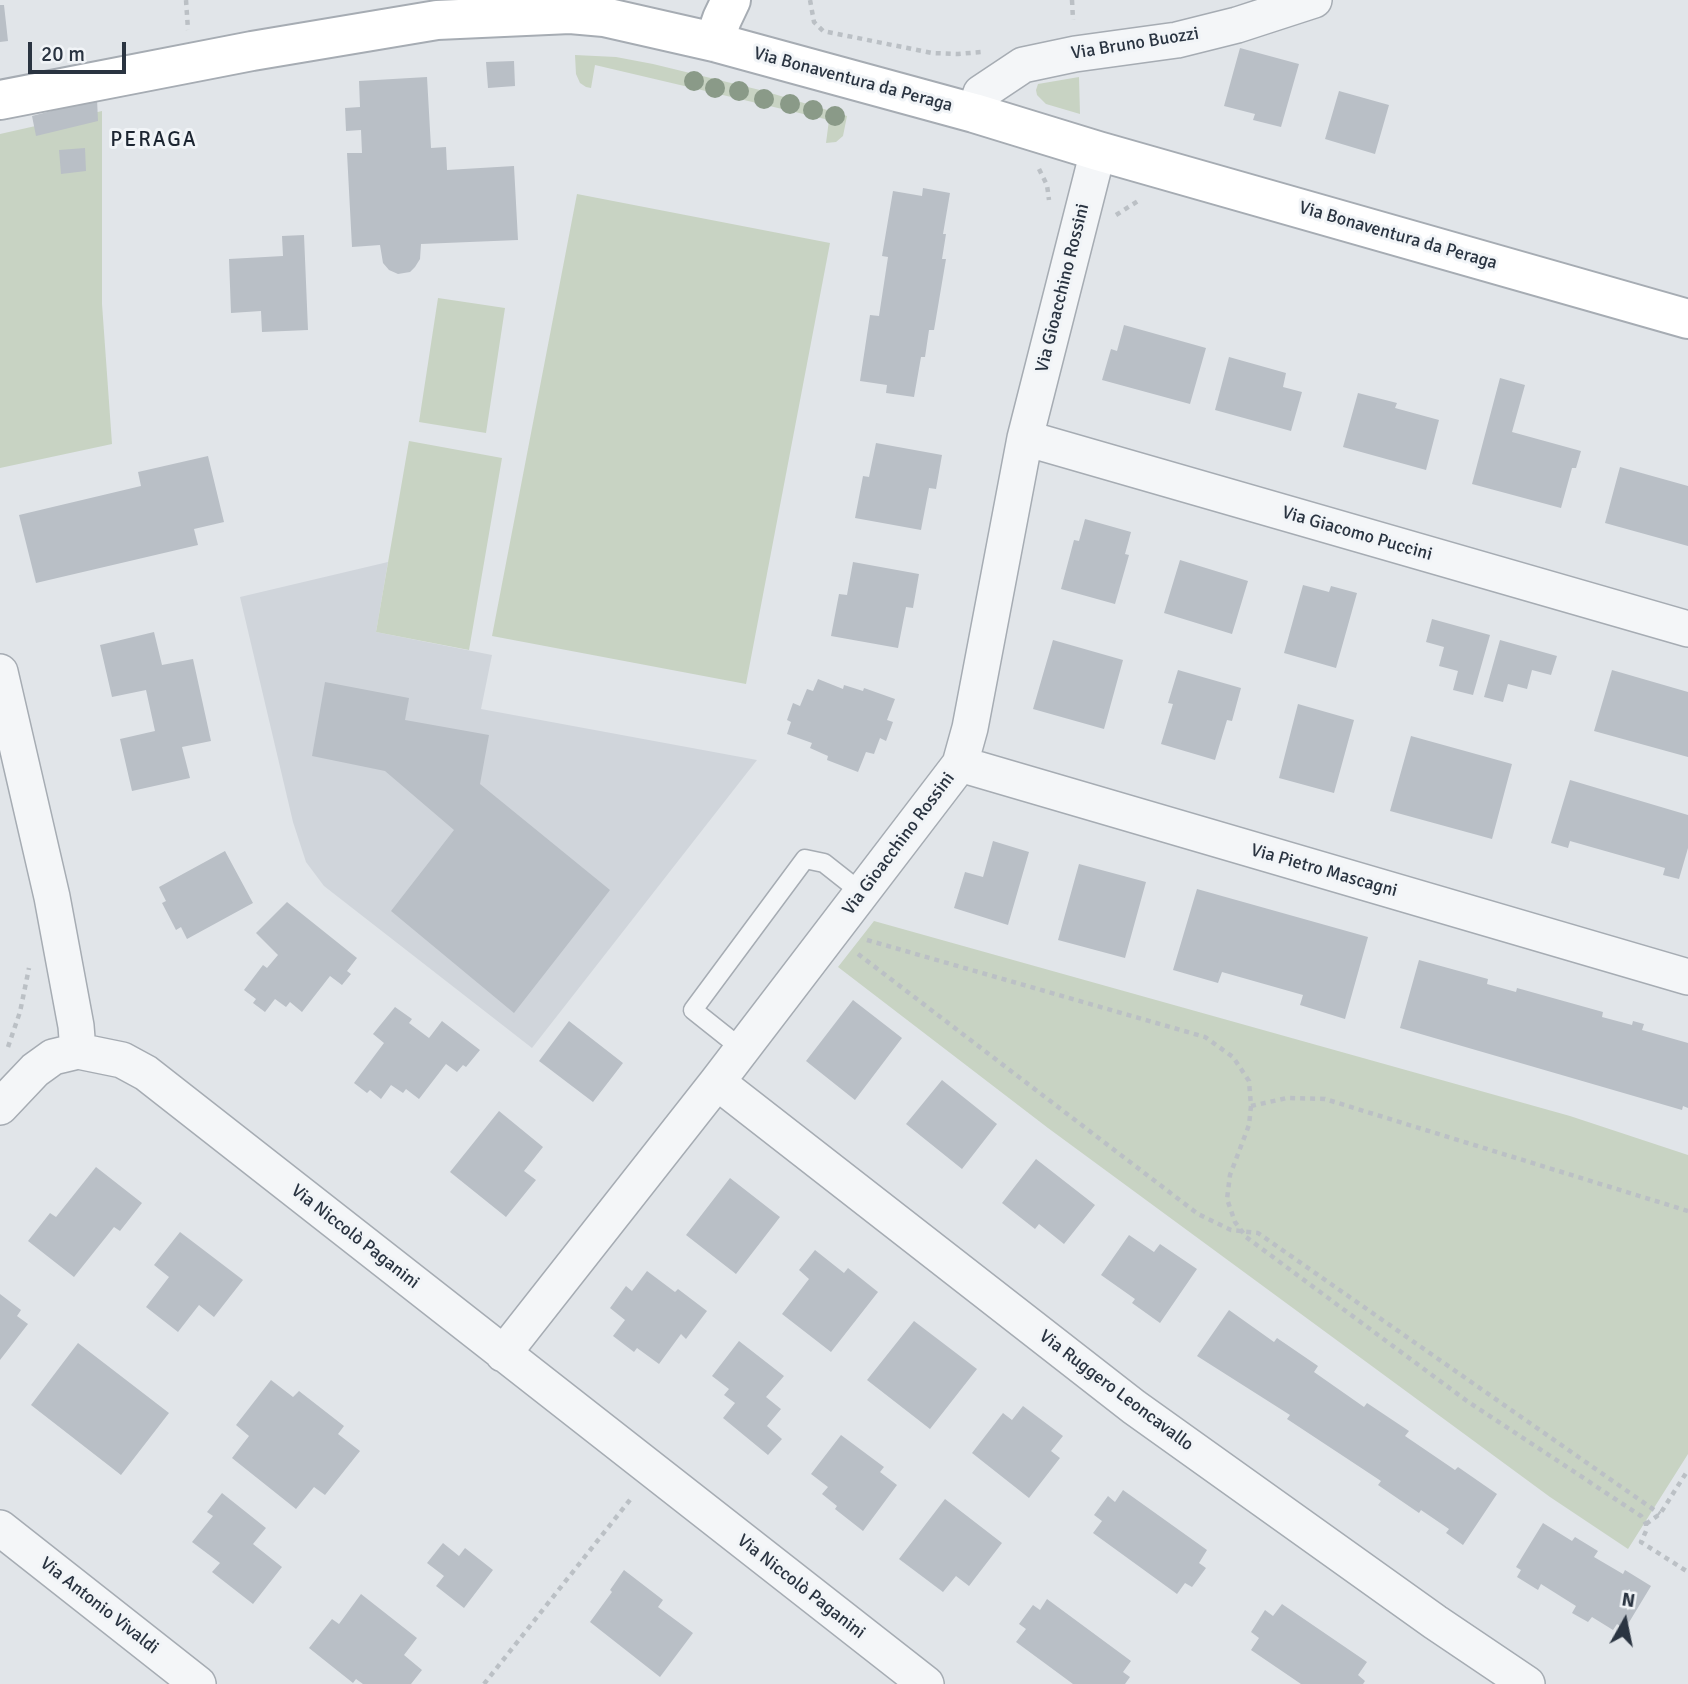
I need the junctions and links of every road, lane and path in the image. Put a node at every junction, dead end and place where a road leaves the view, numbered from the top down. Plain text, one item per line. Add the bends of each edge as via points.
1 (186, 0) edge
2 (731, 0) edge
3 (810, 0) edge
4 (1314, 0) edge
5 (582, 7) edge
6 (436, 10) edge
7 (188, 30) dead end
8 (715, 41) junction
9 (990, 51) dead end
10 (0, 100) edge
11 (974, 113) junction
12 (1098, 151) junction
13 (1032, 164) dead end
14 (1077, 230) junction
15 (1688, 319) edge
16 (1026, 439) junction
17 (1688, 629) edge
18 (0, 672) edge
19 (960, 764) junction
20 (862, 893) junction
21 (857, 935) dead end
22 (848, 946) dead end
23 (29, 959) dead end
24 (1688, 977) edge
25 (742, 1049) junction
26 (78, 1051) junction
27 (5, 1053) dead end
28 (717, 1082) junction
29 (1251, 1106) junction
30 (0, 1107) edge
31 (1688, 1211) edge
32 (1242, 1231) junction
33 (503, 1354) junction
34 (1688, 1470) edge
35 (634, 1495) dead end
36 (1660, 1514) junction
37 (1646, 1524) junction
38 (0, 1528) edge
39 (1688, 1572) edge
40 (198, 1684) edge
41 (484, 1684) edge
42 (926, 1684) edge
43 (1527, 1684) edge

1 - 7 path
2 - 8 main road
3 - 9 path via 814,22 822,31 932,53
4 - 11 street, Via Bruno Buozzi via 1177,40 1023,65 981,93
5 - 6 main road, Via Bonaventura da Peraga
5 - 8 main road, Via Bonaventura da Peraga via 604,17
6 - 10 main road, Via Bonaventura da Peraga
8 - 11 main road, Via Bonaventura da Peraga
11 - 12 main road, Via Bonaventura da Peraga
12 - 14 street, Via Gioacchino Rossini
12 - 15 main road, Via Bonaventura da Peraga
13 - 14 path via 1047,185 1048,222
14 - 16 street, Via Gioacchino Rossini
16 - 17 street, Via Giacomo Puccini
16 - 19 street, Via Gioacchino Rossini
18 - 26 street via 52,897
19 - 20 street, Via Gioacchino Rossini
19 - 24 street, Via Pietro Mascagni
20 - 25 street, Via Gioacchino Rossini
20 - 25 lane via 824,863 806,859 693,1010
21 - 29 path via 1205,1037 1233,1057 1249,1081
22 - 32 path via 1198,1214
23 - 27 path via 20,1012
25 - 28 street, Via Gioacchino Rossini
26 - 30 street via 53,1057
26 - 33 street, Via Niccolò Paganini via 122,1060 146,1073
28 - 33 street, Via Gioacchino Rossini
28 - 43 street, Via Ruggero Leoncavallo via 1134,1407
29 - 31 path via 1287,1098 1325,1099
29 - 32 path via 1227,1199
32 - 36 path via 1258,1233
32 - 37 path via 1467,1401 1641,1516
33 - 42 street, Via Niccolò Paganini
34 - 36 path
35 - 41 path
36 - 37 path
37 - 39 path via 1641,1542
38 - 40 street, Via Antonio Vivaldi

